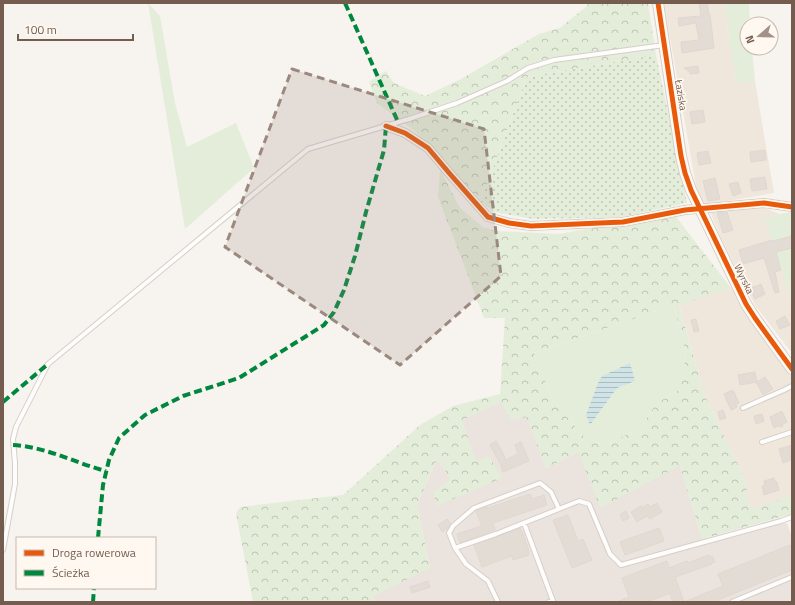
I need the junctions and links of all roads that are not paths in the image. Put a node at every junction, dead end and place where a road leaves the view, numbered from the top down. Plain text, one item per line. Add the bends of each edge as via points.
1 (658, 3) edge
2 (665, 45) junction
3 (386, 126) junction
4 (691, 190) joint
5 (792, 207) edge
6 (700, 209) junction
7 (792, 369) edge
8 (792, 386) edge
9 (743, 408) dead end
10 (792, 432) edge
11 (762, 442) dead end
12 (558, 509) junction
13 (792, 517) edge
14 (524, 522) junction
15 (454, 548) junction
16 (3, 550) edge
17 (792, 577) edge
18 (498, 602) edge
19 (549, 602) edge
20 (732, 602) edge

1 - 2 street, Łaziska
2 - 3 lane via 554,60 528,68 507,81 457,103
2 - 4 street, Łaziska via 681,156
3 - 6 street via 405,133 428,148 488,217 509,223 531,226 623,222
3 - 16 lane via 308,149 48,364 16,427 13,439 15,484
4 - 6 street, Wyrska
5 - 6 street via 764,203
6 - 7 street, Wyrska via 746,304
8 - 9 lane
10 - 11 lane
12 - 13 lane via 579,502 589,504 610,554 621,565
12 - 14 lane
12 - 15 lane via 551,492 540,483 474,508 453,526 450,533
14 - 15 lane
14 - 19 lane via 553,600
15 - 18 lane via 466,564 488,581
17 - 20 lane

